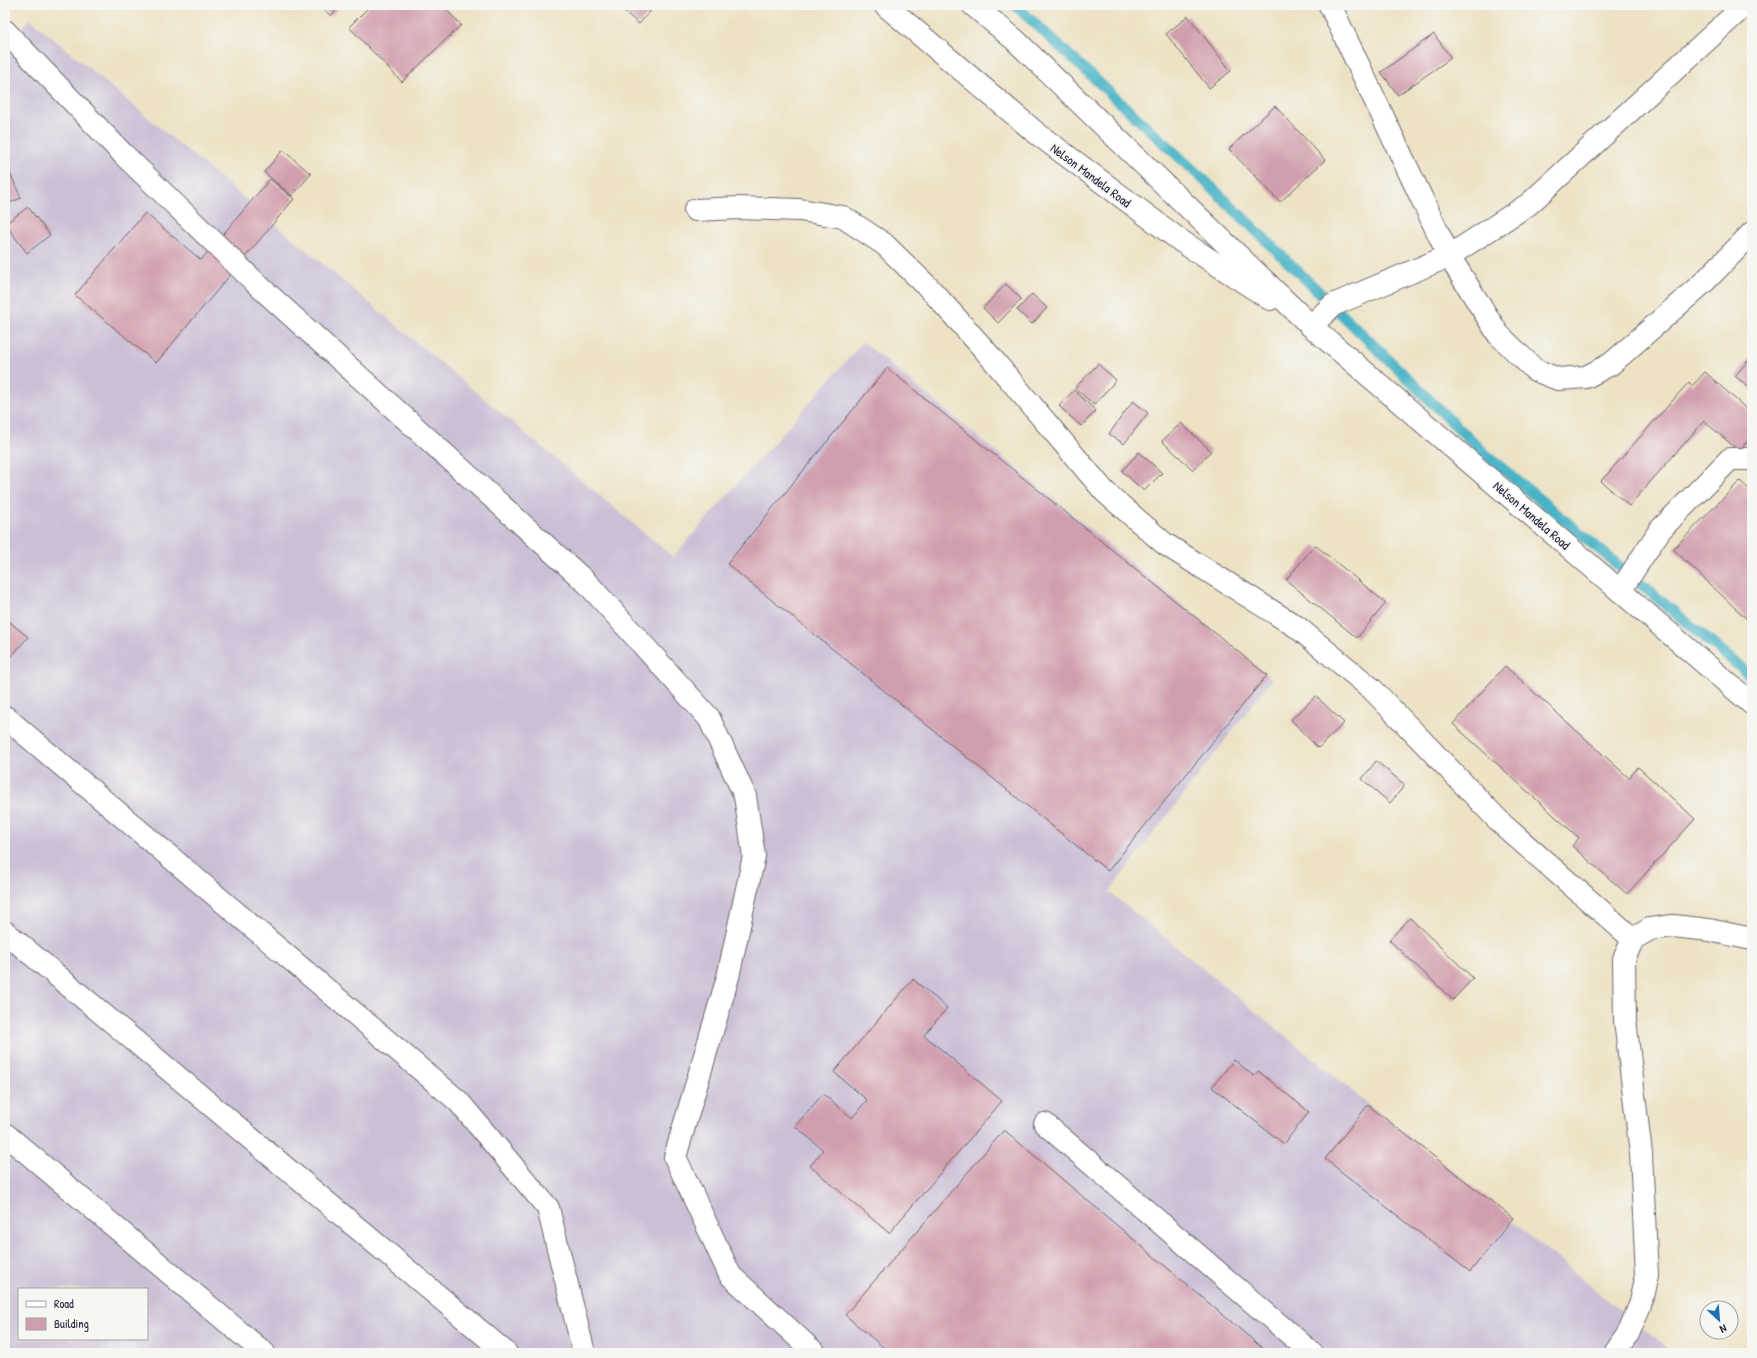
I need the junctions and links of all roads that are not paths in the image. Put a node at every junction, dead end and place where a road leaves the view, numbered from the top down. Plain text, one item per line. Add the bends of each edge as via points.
1 (885, 5) edge
2 (973, 5) edge
3 (1330, 5) edge
4 (1745, 5) edge
5 (5, 31) edge
6 (695, 210) dead end
7 (1752, 233) edge
8 (1449, 256) junction
9 (1311, 326) junction
10 (1752, 459) edge
11 (1620, 591) junction
12 (1752, 704) edge
13 (5, 717) edge
14 (5, 932) edge
15 (1633, 939) junction
16 (1752, 939) edge
17 (1045, 1124) dead end
18 (5, 1134) edge
19 (264, 1353) edge
20 (506, 1353) edge
21 (584, 1353) edge
22 (815, 1353) edge
23 (1312, 1353) edge
24 (1615, 1353) edge

1 - 9 main road, Nelson Mandela Road via 1034,132 1181,241
2 - 9 main road, Nelson Mandela Road via 1015,40
3 - 8 main road
4 - 8 main road via 1529,204
5 - 22 main road via 124,155 260,287 587,583 709,718 745,796 754,856 728,977 675,1157 730,1275
6 - 15 main road via 800,210 843,217 884,244 983,348 1105,492 1165,544 1297,627 1372,689 1503,826
7 - 8 main road via 1704,282 1611,364 1586,377 1558,379 1535,370 1498,334
8 - 9 main road via 1334,305
9 - 11 main road, Nelson Mandela Road
10 - 11 main road via 1730,459 1704,484 1660,530
11 - 12 main road, Nelson Mandela Road
13 - 21 main road via 458,1101 548,1208
14 - 20 main road
15 - 16 main road via 1650,929 1673,926
15 - 24 main road via 1624,959 1625,1020 1641,1154 1647,1276 1640,1305 1628,1334
17 - 23 main road
18 - 19 main road

